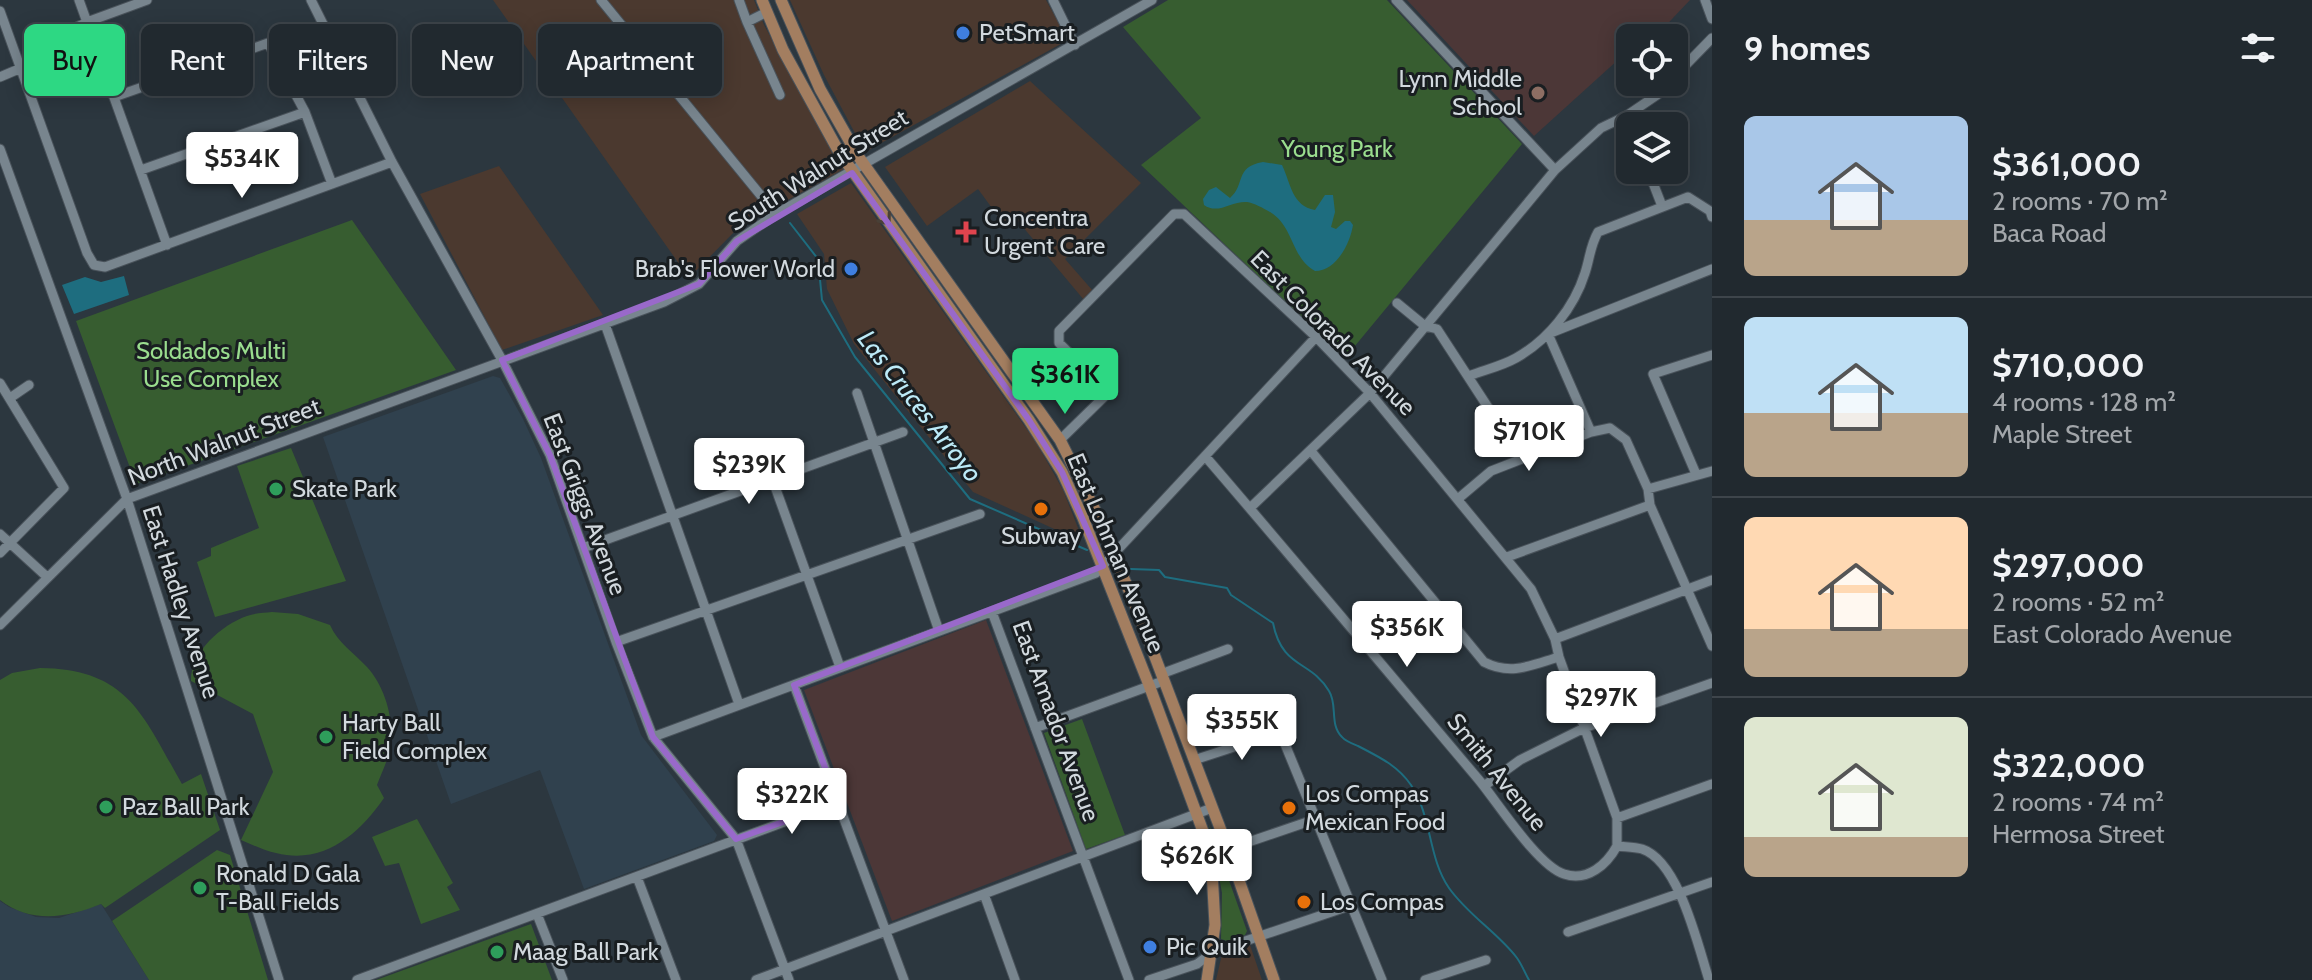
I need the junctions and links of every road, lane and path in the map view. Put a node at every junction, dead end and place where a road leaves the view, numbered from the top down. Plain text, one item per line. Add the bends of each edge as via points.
1 (79, 0) edge
2 (147, 0) edge
3 (311, 0) edge
4 (601, 0) edge
5 (739, 0) edge
6 (1053, 0) edge
7 (1152, 0) edge
8 (1396, 0) edge
9 (1705, 0) edge
10 (782, 3) edge
11 (765, 6) edge
12 (0, 11) edge
13 (1711, 15) edge
14 (87, 22) junction
15 (747, 22) junction
16 (1712, 38) edge
17 (1075, 45) junction
18 (1688, 63) edge
19 (21, 69) junction
20 (0, 77) edge
21 (820, 89) junction
22 (780, 95) dead end
23 (1656, 96) edge
24 (114, 97) junction
25 (808, 97) junction
26 (305, 112) junction
27 (1638, 112) edge
28 (1616, 124) edge
29 (0, 149) edge
30 (392, 162) junction
31 (864, 166) junction
32 (141, 170) junction
33 (1555, 170) junction
34 (852, 173) junction
35 (332, 184) junction
36 (1653, 184) edge
37 (1662, 206) junction
38 (776, 214) junction
39 (1712, 217) edge
40 (167, 245) junction
41 (1712, 269) edge
42 (1397, 303) dead end
43 (605, 324) junction
44 (1425, 326) junction
45 (1548, 334) junction
46 (1316, 337) junction
47 (1712, 355) edge
48 (502, 360) junction
49 (1469, 376) junction
50 (0, 383) edge
51 (29, 385) dead end
52 (857, 393) dead end
53 (1370, 393) junction
54 (10, 398) junction
55 (903, 432) dead end
56 (1591, 432) junction
57 (1060, 440) junction
58 (872, 444) junction
59 (1311, 451) junction
60 (1205, 456) junction
61 (1521, 458) junction
62 (1712, 471) edge
63 (1696, 474) junction
64 (773, 481) junction
65 (1648, 489) junction
66 (1459, 498) junction
67 (127, 499) junction
68 (1650, 505) junction
69 (1250, 508) junction
70 (980, 514) dead end
71 (672, 515) junction
72 (0, 534) edge
73 (907, 539) junction
74 (10, 543) junction
75 (583, 548) junction
76 (0, 553) edge
77 (1113, 554) junction
78 (1507, 557) junction
79 (1099, 569) junction
80 (46, 576) junction
81 (806, 576) junction
82 (1712, 580) edge
83 (1687, 591) junction
84 (706, 610) junction
85 (992, 612) junction
86 (0, 625) edge
87 (939, 631) junction
88 (1555, 639) junction
89 (616, 642) junction
90 (1712, 646) edge
91 (1228, 649) dead end
92 (1559, 657) junction
93 (840, 667) junction
94 (1162, 677) junction
95 (1712, 683) edge
96 (794, 685) junction
97 (1149, 685) junction
98 (739, 704) junction
99 (1035, 728) junction
100 (1584, 728) junction
101 (653, 737) junction
102 (1194, 760) junction
103 (1712, 784) edge
104 (1484, 786) junction
105 (838, 802) junction
106 (1212, 808) junction
107 (1198, 814) junction
108 (1617, 818) junction
109 (1316, 819) junction
110 (736, 839) junction
111 (1617, 846) junction
112 (1228, 849) junction
113 (1083, 856) junction
114 (637, 877) junction
115 (1712, 882) edge
116 (1680, 893) junction
117 (984, 894) junction
118 (1352, 905) junction
119 (537, 914) junction
120 (886, 929) junction
121 (1568, 932) dead end
122 (1259, 935) junction
123 (1213, 952) junction
124 (1486, 960) dead end
125 (787, 975) edge
126 (279, 980) edge
127 (357, 980) edge
128 (563, 980) edge
129 (676, 980) edge
130 (756, 980) edge
131 (904, 980) edge
132 (1015, 980) edge
133 (1129, 980) edge
134 (1149, 980) edge
135 (1207, 980) edge
136 (1274, 980) edge
137 (1382, 980) edge
138 (1425, 980) edge
139 (1709, 980) edge

1 - 14 street
2 - 14 street
3 - 30 street, East Griggs Avenue
4 - 38 street
5 - 15 street
6 - 17 street
7 - 17 street, South Walnut Street
8 - 33 street
9 - 13 street
10 - 11 main road
10 - 21 main road, East Lohman Avenue
11 - 15 street
11 - 25 main road, East Lohman Avenue
12 - 19 street
14 - 19 street via 63,34 47,57
14 - 24 street
15 - 22 street
16 - 18 street
17 - 31 street, South Walnut Street
19 - 20 street
19 - 40 street via 94,265 105,267
21 - 25 main road
21 - 31 main road, East Lohman Avenue
23 - 27 street
24 - 26 street via 268,43
24 - 32 street
25 - 34 main road, East Lohman Avenue
26 - 32 street
26 - 35 street
28 - 33 street via 1601,128
29 - 67 street, East Hadley Avenue
30 - 35 street
30 - 48 street, East Griggs Avenue
31 - 34 street, South Walnut Street
31 - 57 main road, East Lohman Avenue
32 - 40 street
33 - 44 street
34 - 38 street, South Walnut Street
34 -> 79 main road, East Lohman Avenue via 1062,472
35 - 40 street
36 - 37 street
37 - 39 street via 1688,197
37 - 45 street via 1598,232 1569,307
38 - 43 street, South Walnut Street via 737,241 699,284
41 - 45 street
42 - 44 street
43 - 48 street, South Walnut Street
43 - 71 street
44 - 49 street via 1437,329
44 - 53 street
45 - 49 street via 1515,359
45 - 56 street
46 - 53 street, East Colorado Avenue
46 - 57 street, East Colorado Avenue via 1184,214 1174,214 1059,331 1059,343 1107,390
46 - 60 street
47 - 63 street via 1653,374
48 - 67 street, North Walnut Street
48 - 75 street, East Griggs Avenue via 550,455
49 - 61 street
50 - 54 street
51 - 54 street
52 - 58 street
53 - 59 street
53 - 66 street, East Colorado Avenue
54 - 74 street via 64,488
55 - 58 street
56 - 61 street
56 - 65 street via 1610,428 1626,440
57 - 77 main road, East Lohman Avenue
58 - 64 street
58 - 73 street
59 - 69 street
59 - 92 street via 1484,662 1499,670 1517,670
60 - 69 street, Smith Avenue
60 - 77 street
61 - 66 street via 1491,471
62 - 63 street
63 - 65 street
64 - 71 street
64 - 81 street
65 - 68 street
66 - 78 street, East Colorado Avenue
67 - 80 street, North Walnut Street
67 - 126 street, East Hadley Avenue
68 - 78 street
68 - 83 street
69 - 104 street, Smith Avenue
70 - 73 street
71 - 75 street
71 - 84 street
72 - 74 street
73 - 81 street
73 - 87 street
74 - 76 street
74 - 80 street
75 - 89 street, East Griggs Avenue
77 - 79 street
77 - 94 main road, East Lohman Avenue
78 - 88 street, East Colorado Avenue via 1531,589
79 - 85 street
79 - 97 main road, East Lohman Avenue
80 - 86 street, North Walnut Street
81 - 84 street
81 - 93 street
82 - 83 street
83 - 88 street
83 - 90 street
84 - 89 street
84 - 98 street
85 - 87 street
85 - 99 street, East Amador Avenue
87 - 93 street
88 - 92 street, East Colorado Avenue
89 - 101 street, East Griggs Avenue
91 - 94 street
92 - 100 street, East Colorado Avenue
93 - 96 street
94 - 97 street
94 - 102 main road, East Lohman Avenue
95 - 100 street
96 - 98 street
96 - 105 street
97 - 99 street
97 - 107 main road, East Lohman Avenue
98 - 101 street
99 - 113 street, East Amador Avenue
100 - 104 street via 1520,760
100 - 108 street, East Colorado Avenue
101 - 110 street, East Griggs Avenue
102 - 106 main road, East Lohman Avenue
102 - 109 street via 1280,732
103 - 108 street
104 - 111 street, Smith Avenue via 1546,864 1566,875 1589,873 1607,864
105 - 110 street
105 - 120 street
106 - 107 street
106 - 112 main road, East Lohman Avenue
107 - 113 street
107 - 123 main road via 1211,853
108 - 111 street, East Colorado Avenue
109 - 112 street
109 - 118 street
110 - 114 street
110 - 125 street, East Griggs Avenue
111 - 116 street via 1645,850 1664,866
112 - 122 main road, East Lohman Avenue
113 - 117 street
113 - 133 street, East Amador Avenue
114 - 119 street
114 - 129 street
115 - 116 street
116 - 121 street
116 - 139 street
117 - 120 street
117 - 132 street
118 - 122 street
118 - 137 street
119 - 127 street
119 - 128 street
120 - 125 street
120 - 131 street
122 - 123 street
122 - 136 main road, East Lohman Avenue
123 - 134 street via 1197,964
123 - 135 main road
124 - 138 street
125 - 130 street

